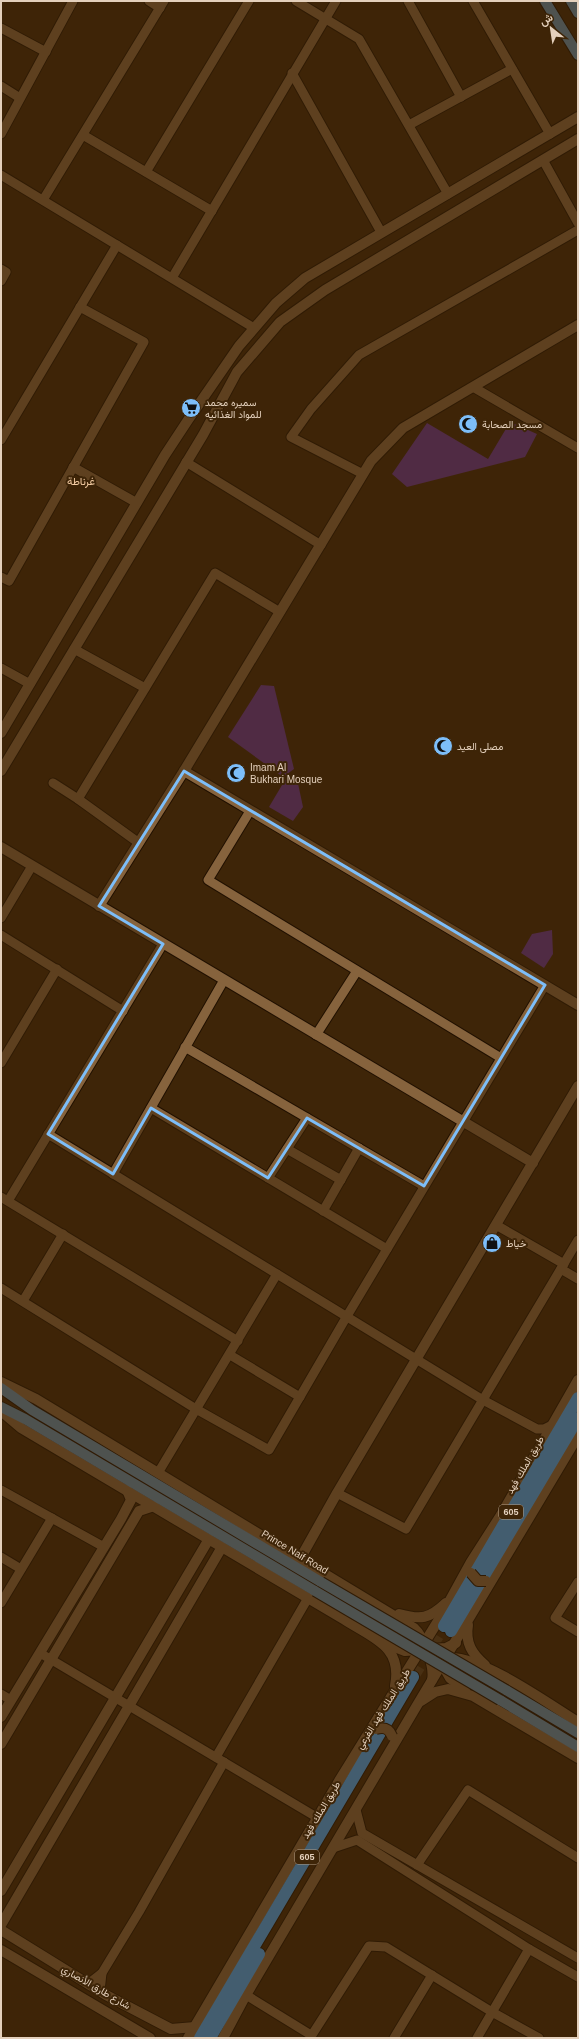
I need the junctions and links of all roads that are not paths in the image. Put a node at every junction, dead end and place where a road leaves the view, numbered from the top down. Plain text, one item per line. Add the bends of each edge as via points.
1 (73, 1) edge
2 (149, 1) edge
3 (249, 1) edge
4 (296, 1) edge
5 (336, 1) edge
6 (408, 1) edge
7 (473, 1) edge
8 (545, 1) edge
9 (571, 1) edge
10 (162, 4) edge
11 (578, 13) edge
12 (325, 18) junction
13 (1, 28) edge
14 (46, 52) junction
15 (578, 55) edge
16 (512, 69) junction
17 (292, 73) junction
18 (1, 86) edge
19 (461, 97) junction
20 (20, 98) junction
21 (578, 117) edge
22 (409, 125) junction
23 (1, 134) edge
24 (550, 134) junction
25 (83, 135) junction
26 (578, 139) edge
27 (543, 160) junction
28 (146, 172) junction
29 (1, 175) edge
30 (448, 194) junction
31 (43, 200) junction
32 (212, 211) junction
33 (578, 223) edge
34 (578, 230) edge
35 (381, 232) junction
36 (117, 244) junction
37 (1, 269) edge
38 (172, 278) junction
39 (1, 281) edge
40 (80, 307) junction
41 (578, 325) edge
42 (254, 328) junction
43 (473, 386) junction
44 (2, 437) edge
45 (578, 448) edge
46 (186, 462) junction
47 (73, 467) junction
48 (363, 474) junction
49 (136, 503) junction
50 (321, 545) junction
51 (1, 577) edge
52 (280, 612) junction
53 (74, 649) junction
54 (1, 668) edge
55 (30, 684) junction
56 (145, 688) junction
57 (1, 733) edge
58 (1, 771) edge
59 (184, 771) junction
60 (53, 783) dead end
61 (78, 799) junction
62 (250, 811) junction
63 (139, 843) junction
64 (1, 847) edge
65 (32, 866) junction
66 (99, 906) junction
67 (1, 918) edge
68 (1, 935) edge
69 (163, 944) junction
70 (57, 969) junction
71 (357, 971) junction
72 (224, 980) junction
73 (545, 985) junction
74 (578, 1005) edge
75 (123, 1011) junction
76 (316, 1035) junction
77 (185, 1047) junction
78 (501, 1058) junction
79 (1, 1063) edge
80 (578, 1086) edge
81 (575, 1098) edge
82 (150, 1108) junction
83 (307, 1118) junction
84 (463, 1122) junction
85 (48, 1134) junction
86 (359, 1148) junction
87 (287, 1149) junction
88 (533, 1163) junction
89 (113, 1174) junction
90 (268, 1178) junction
91 (341, 1180) junction
92 (424, 1186) junction
93 (5, 1199) edge
94 (323, 1210) junction
95 (496, 1225) junction
96 (63, 1234) junction
97 (578, 1240) edge
98 (387, 1249) junction
99 (562, 1266) junction
100 (277, 1274) junction
101 (578, 1279) edge
102 (1, 1288) edge
103 (22, 1301) junction
104 (347, 1316) junction
105 (238, 1341) junction
106 (230, 1355) junction
107 (417, 1359) junction
108 (578, 1380) edge
109 (1, 1382) edge
110 (1, 1388) edge
111 (300, 1397) junction
112 (578, 1398) edge
113 (483, 1400) junction
114 (1, 1407) edge
115 (196, 1409) junction
116 (1, 1411) edge
117 (578, 1418) edge
118 (552, 1425) junction
119 (578, 1436) edge
120 (158, 1473) junction
121 (1, 1490) edge
122 (127, 1490) junction
123 (337, 1493) junction
124 (154, 1506) junction
125 (52, 1518) junction
126 (209, 1539) junction
127 (104, 1547) junction
128 (222, 1547) junction
129 (1, 1557) edge
130 (300, 1559) junction
131 (471, 1562) junction
132 (21, 1569) junction
133 (190, 1570) junction
134 (496, 1574) junction
135 (204, 1578) junction
136 (578, 1582) edge
137 (350, 1589) junction
138 (312, 1595) junction
139 (448, 1601) junction
140 (1, 1603) edge
141 (391, 1613) junction
142 (336, 1615) junction
143 (468, 1622) junction
144 (446, 1632) junction
145 (578, 1632) edge
146 (371, 1637) junction
147 (426, 1648) junction
148 (40, 1653) junction
149 (52, 1660) junction
150 (439, 1660) junction
151 (489, 1669) junction
152 (413, 1675) junction
153 (501, 1675) junction
154 (394, 1690) junction
155 (1, 1694) edge
156 (473, 1696) junction
157 (114, 1698) junction
158 (11, 1700) junction
159 (483, 1701) junction
160 (129, 1706) junction
161 (416, 1707) junction
162 (1, 1717) edge
163 (578, 1722) edge
164 (372, 1731) junction
165 (578, 1733) edge
166 (1, 1744) edge
167 (392, 1747) junction
168 (578, 1747) edge
169 (216, 1757) junction
170 (578, 1758) edge
171 (224, 1762) junction
172 (356, 1810) junction
173 (318, 1818) junction
174 (333, 1848) junction
175 (578, 1858) edge
176 (417, 1865) junction
177 (1, 1892) edge
178 (1, 1925) edge
179 (1, 1930) edge
180 (529, 1949) junction
181 (1, 1950) edge
182 (578, 1958) edge
183 (102, 1974) junction
184 (432, 1975) junction
185 (578, 1976) edge
186 (88, 1984) junction
187 (100, 1991) junction
188 (246, 1996) junction
189 (492, 2012) junction
190 (195, 2027) junction
191 (311, 2036) edge
192 (150, 2038) edge
193 (188, 2038) edge
194 (200, 2038) edge
195 (210, 2038) edge
196 (223, 2038) edge
197 (394, 2038) edge
198 (477, 2038) edge
199 (539, 2038) edge

1 - 14 street
2 - 10 street
3 - 28 street
4 - 12 street
5 - 12 street
6 - 19 street
7 - 16 street
8 - 15 main road
9 - 11 main road
10 - 25 street
12 - 17 street
12 - 22 street via 359,39
13 - 14 street
14 - 20 street
16 - 19 street
16 - 24 street
17 - 32 street
17 - 35 street
18 - 20 street
19 - 22 street
20 - 23 street
21 - 24 street
22 - 30 street
24 - 30 street
25 - 28 street
25 - 31 street
26 - 27 street
27 - 33 street
27 - 46 street via 325,290 280,322 237,372
28 - 32 street
29 - 31 street
30 - 35 street
31 - 36 street
32 - 38 street
34 - 48 street via 359,356 311,409 291,437
35 - 42 street via 305,278 276,303
36 - 38 street
36 - 40 street
37 - 39 street via 6,272
38 - 42 street
40 - 44 street
40 - 47 street via 144,342
41 - 43 street
42 - 49 street via 238,346 188,420
43 - 45 street
43 - 48 street via 403,428
46 - 50 street
46 - 53 street
47 - 49 street
47 - 51 street via 9,580
48 - 50 street
49 - 55 street
50 - 52 street
52 - 56 street via 215,573
52 - 59 street
53 - 56 street
53 - 58 street
54 - 55 street
55 - 57 street
56 - 61 street
59 - 62 street
59 - 63 street
60 - 61 street
61 - 63 street
62 - 71 street via 208,880
62 - 73 street
63 - 66 street
64 - 65 street
65 - 66 street
65 - 67 street
66 - 69 street
68 - 70 street
69 - 72 street
69 - 75 street
70 - 75 street
70 - 79 street
71 - 76 street
71 - 78 street
72 - 76 street
72 - 77 street
73 - 74 street
73 - 78 street
75 - 85 street
76 - 84 street
77 - 82 street
77 - 83 street
78 - 84 street
80 - 81 street
81 - 88 street
82 - 89 street
82 - 90 street
83 - 86 street
83 - 87 street
84 - 88 street
84 - 92 street
85 - 89 street
85 - 93 street
86 - 91 street
86 - 92 street
87 - 90 street
87 - 91 street
88 - 95 street
89 - 100 street
90 - 94 street
91 - 94 street
92 - 98 street
93 - 96 street
94 - 98 street
95 - 99 street
95 - 107 street
96 - 103 street
96 - 105 street
97 - 99 street
98 - 104 street
99 - 101 street
99 - 113 street
100 - 104 street
100 - 105 street
102 - 103 street
103 - 115 street
104 - 107 street
104 - 111 street
105 - 106 street
106 - 111 street
106 - 115 street
107 - 113 street
107 - 123 street
108 - 118 street, طريق الملك فهد الفرعي
109 - 120 street, Prince Naif Road via 36,1399
110 - 165 main road, Prince Naif Road, bridge via 32,1410
111 - 115 street via 269,1450
112 - 144 highway, طريق الملك فهد / 605
113 - 118 street via 537,1429
113 - 123 street via 406,1530
114 - 138 main road via 25,1419
115 - 120 street
116 - 122 street via 21,1428
117 - 144 highway, طريق الملك فهد / 605
118 - 131 street, طريق الملك فهد الفرعي
119 - 134 street, طريق الملك فهد الفرعي
120 - 130 street, Prince Naif Road
121 - 125 street
122 - 124 street
122 - 127 street via 131,1500
123 - 130 street
124 - 126 street
124 - 149 street via 139,1511
125 - 127 street
125 - 132 street
126 - 128 street
126 - 133 street
127 - 148 street
128 - 135 street
128 - 138 street
129 - 132 street
130 - 137 street, Prince Naif Road
131 - 134 street, bridge via 471,1573 478,1582 486,1581
131 - 139 street, طريق الملك فهد الفرعي
132 - 140 street
133 - 135 street
133 - 157 street
134 - 143 street, طريق الملك فهد الفرعي
135 - 160 street
136 - 145 street via 555,1618
137 - 141 street, Prince Naif Road
137 - 142 street via 354,1594 354,1604 347,1612
138 - 142 street
138 - 168 main road, bridge via 500,1700
138 - 169 street
139 - 141 street via 426,1617 414,1618
139 - 144 street, طريق الملك فهد الفرعي
141 - 147 street via 418,1631
142 - 146 street
143 - 144 street, طريق الملك فهد الفرعي
143 - 151 street via 469,1646
144 - 147 street, طريق الملك فهد الفرعي
144 - 147 street via 446,1648
144 - 150 street, طريق الملك فهد الفرعي
146 - 147 street via 399,1649
146 - 154 street via 389,1649 396,1661 397,1676
147 - 150 street
147 - 152 street, طريق الملك فهد الفرعي
148 - 149 street
148 - 158 street
149 - 157 street
149 - 166 street
150 - 151 street via 462,1658
150 - 152 street via 415,1663
150 - 156 street via 450,1678
150 - 161 street via 432,1680
151 - 153 street
152 - 154 street, طريق الملك فهد الفرعي
152 - 194 highway, طريق الملك فهد / 605
152 - 195 highway, طريق الملك فهد / 605
153 - 159 street via 489,1675 480,1680 477,1689
153 - 163 street
154 - 164 street, طريق الملك فهد الفرعي
155 - 158 street
156 - 159 street
156 - 161 street via 456,1690 441,1690 428,1696
157 - 160 street
157 - 177 street
158 - 162 street
159 - 170 street
160 - 169 street
160 - 178 street
161 - 167 street
164 - 167 street, bridge via 385,1728 388,1730 392,1736
164 - 173 street, طريق الملك فهد الفرعي
167 - 172 street
169 - 171 street
171 - 173 street
171 - 183 street
172 - 174 street
172 - 176 street via 362,1833
173 - 190 street, طريق الملك فهد الفرعي
174 - 180 street via 357,1840
174 - 188 street
175 - 176 street via 468,1790
176 - 182 street
179 - 186 street, شارع طارق الأنصاري
180 - 185 street
180 - 189 street
181 - 192 street, شارع طارق الأنصاري
183 - 186 street
183 - 187 street
184 - 189 street
184 - 191 street via 386,1947 369,1946
184 - 197 street
186 - 187 street, شارع طارق الأنصاري
187 - 190 street, شارع طارق الأنصاري via 171,2029
188 - 191 street
188 - 196 street
189 - 198 street
189 - 199 street
190 - 193 street, طريق الملك فهد الفرعي

